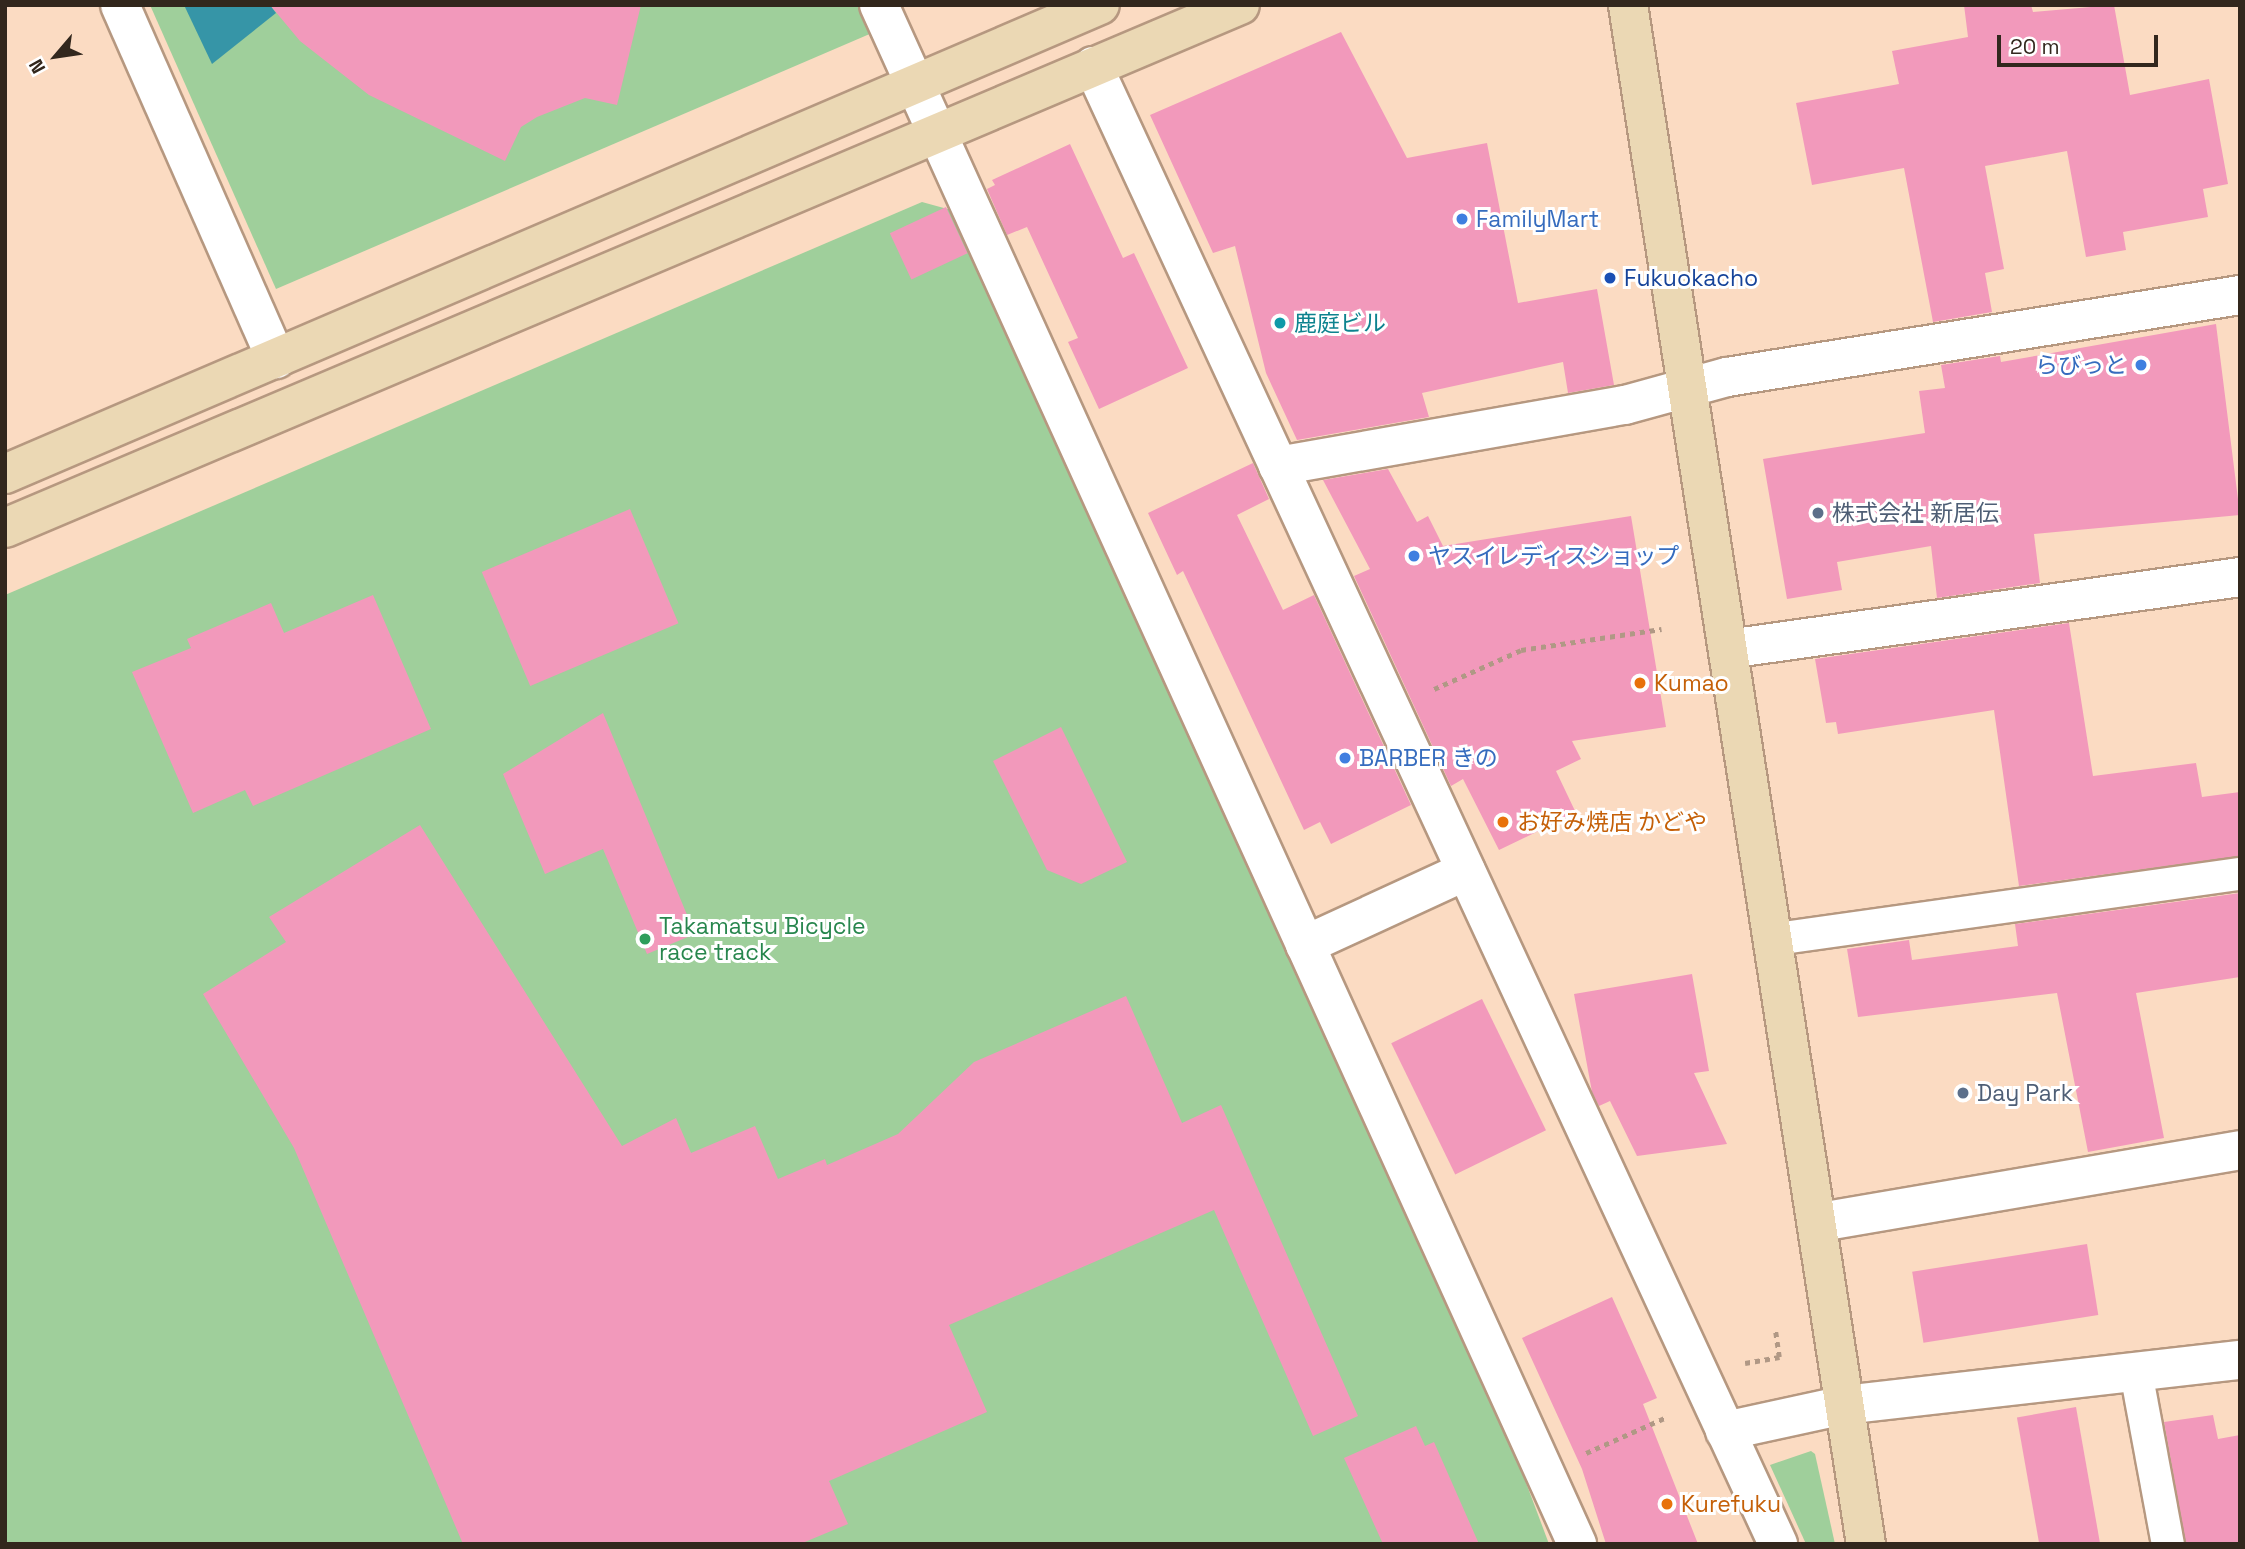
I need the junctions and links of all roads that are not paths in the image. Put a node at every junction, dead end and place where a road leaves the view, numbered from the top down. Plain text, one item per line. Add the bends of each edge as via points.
1 (120, 5) edge
2 (879, 5) edge
3 (1240, 5) edge
4 (1628, 5) edge
5 (1079, 10) edge
6 (1093, 66) junction
7 (916, 86) junction
8 (940, 133) junction
9 (2240, 295) edge
10 (276, 359) junction
11 (1688, 390) junction
12 (1278, 466) junction
13 (5, 474) edge
14 (5, 528) edge
15 (2240, 577) edge
16 (1728, 649) junction
17 (1466, 871) junction
18 (2240, 874) edge
19 (1776, 939) junction
20 (1304, 945) junction
21 (2240, 1150) edge
22 (1820, 1222) junction
23 (2240, 1360) edge
24 (2136, 1372) junction
25 (1844, 1405) junction
26 (1725, 1431) junction
27 (1577, 1544) edge
28 (1778, 1544) edge
29 (1866, 1544) edge
30 (2168, 1544) edge

1 - 10 street
2 - 7 street
3 - 6 street
4 - 11 street
5 - 6 street
5 - 7 street
6 - 8 street
6 - 12 street
7 - 8 street
7 - 10 street
8 - 14 street
8 - 20 street
9 - 11 street via 1727,377
10 - 13 street
11 - 12 street
11 - 16 street
12 - 17 street
15 - 16 street
16 - 19 street
17 - 20 street
17 - 26 street
18 - 19 lane
19 - 22 street
20 - 27 street
21 - 22 street
22 - 25 street
23 - 24 street
24 - 25 street
24 - 30 lane
25 - 26 street
25 - 29 street
26 - 28 street

